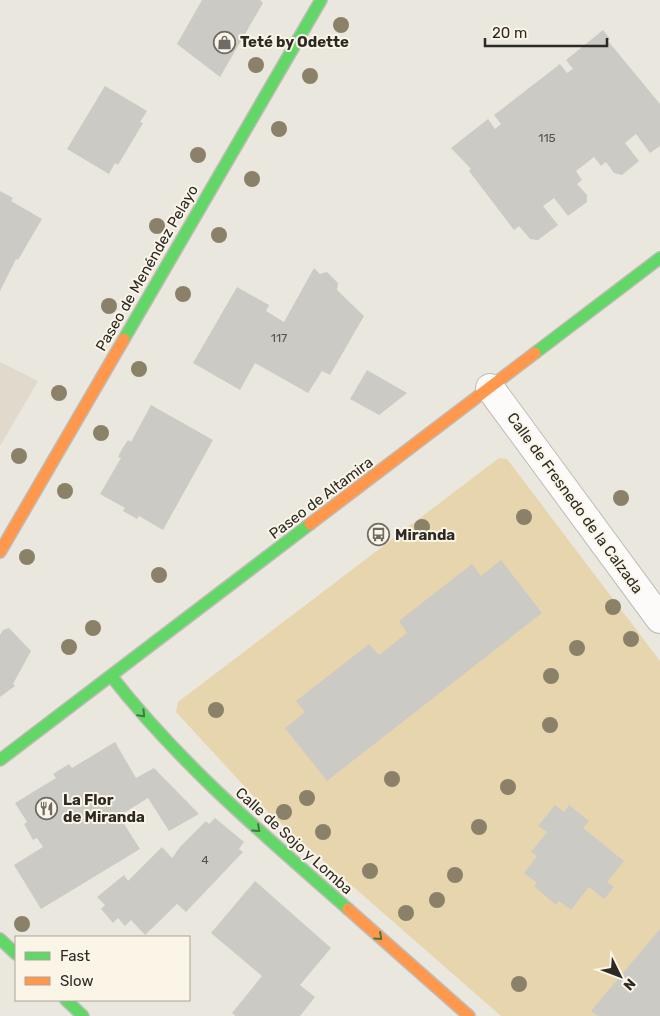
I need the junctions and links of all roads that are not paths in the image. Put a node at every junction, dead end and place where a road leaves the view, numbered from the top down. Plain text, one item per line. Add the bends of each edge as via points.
1 (321, 0) edge
2 (660, 258) edge
3 (490, 388) junction
4 (0, 552) edge
5 (660, 618) edge
6 (112, 676) junction
7 (0, 760) edge
8 (0, 939) edge
9 (15, 953) edge
10 (67, 1001) edge
11 (83, 1016) edge
12 (469, 1016) edge

1 - 4 street, Paseo de Menéndez Pelayo
2 - 3 street, Paseo de Altamira
3 - 5 street, Calle de Fresnedo de la Calzada
3 - 6 street, Paseo de Altamira
6 - 7 street, Paseo de Altamira
6 -> 12 street, Calle de Sojo y Lomba via 136,708 229,804
8 - 9 street
10 - 11 street

